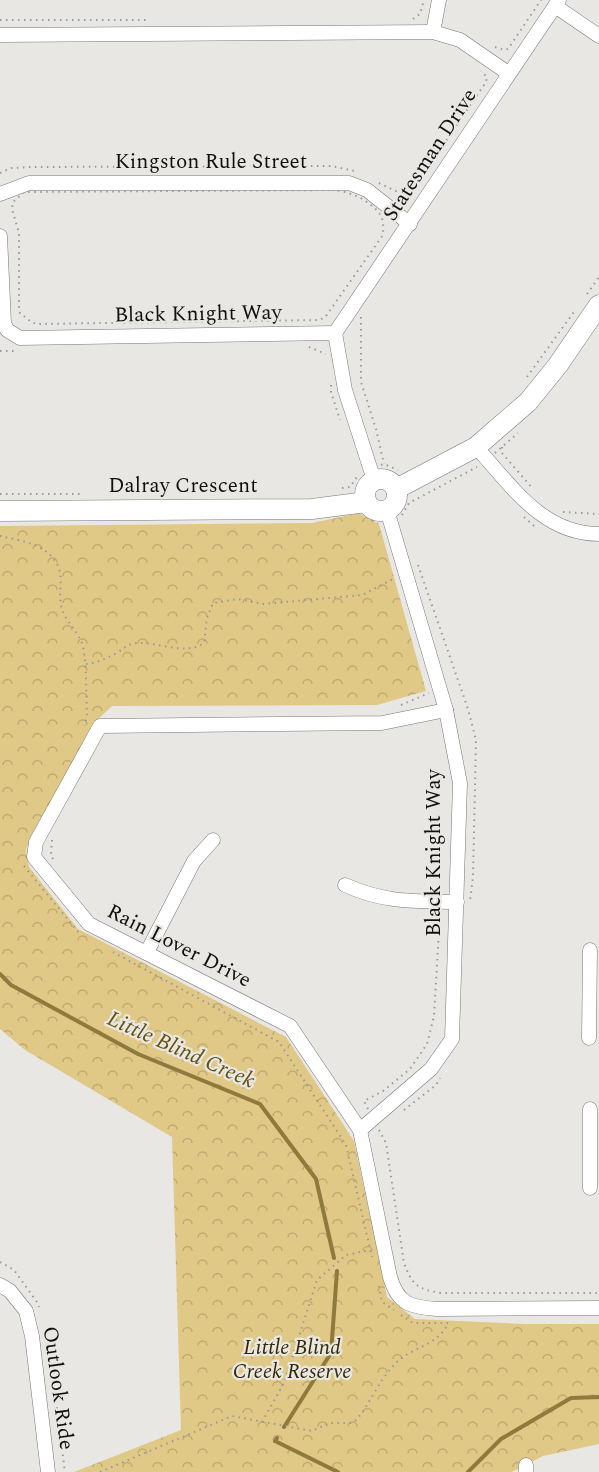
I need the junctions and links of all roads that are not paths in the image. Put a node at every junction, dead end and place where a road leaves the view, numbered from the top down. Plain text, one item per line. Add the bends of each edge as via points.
1 (440, 0) edge
2 (557, 3) edge
3 (433, 32) junction
4 (0, 35) edge
5 (599, 36) edge
6 (508, 74) junction
7 (0, 194) edge
8 (410, 224) junction
9 (0, 236) edge
10 (592, 304) edge
11 (335, 333) junction
12 (482, 453) junction
13 (376, 471) junction
14 (397, 480) junction
15 (365, 509) junction
16 (0, 511) edge
17 (388, 515) junction
18 (599, 534) edge
19 (441, 711) junction
20 (213, 840) dead end
21 (345, 885) dead end
22 (456, 902) junction
23 (590, 950) dead end
24 (147, 952) junction
25 (594, 995) edge
26 (589, 1038) dead end
27 (590, 1110) dead end
28 (360, 1130) junction
29 (595, 1151) edge
30 (590, 1188) dead end
31 (0, 1285) edge
32 (599, 1308) edge
33 (48, 1472) edge

1 - 3 street
2 - 5 street
2 - 6 street, Statesman Drive
3 - 4 street
3 - 6 street via 460,40
6 - 8 street, Statesman Drive
7 - 8 street, Kingston Rule Street via 29,183 349,183 367,190
8 - 11 street, Statesman Drive
9 - 11 street, Black Knight Way via 4,322 7,330 20,338
10 - 12 street via 558,365
11 - 13 street via 345,390
12 - 14 street
12 - 18 street via 536,512 555,524
13 - 14 street via 393,484
13 - 15 street via 365,492
14 - 17 street via 396,499
15 - 16 street, Dalray Crescent
15 - 17 street
17 - 19 street, Black Knight Way
19 - 22 street, Black Knight Way via 460,783
19 - 24 street, Rain Lover Drive via 382,723 100,726 36,842 34,857 89,924
20 - 24 street via 194,861
21 - 22 street via 373,897
22 - 28 street, Black Knight Way via 452,1039 431,1069
23 - 25 street
24 - 28 street, Rain Lover Drive via 290,1026
25 - 26 street
27 - 29 street
28 - 32 street, Rain Lover Drive via 390,1277 394,1292 402,1301 419,1308 437,1309
29 - 30 street
31 - 33 street, Outlook Ride via 26,1311

